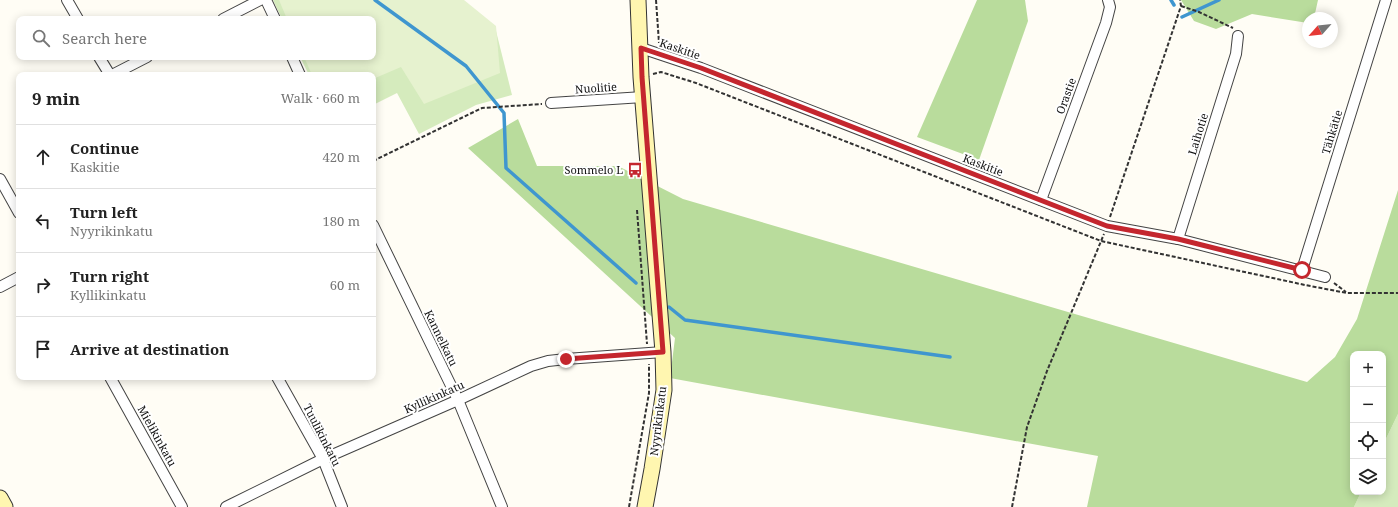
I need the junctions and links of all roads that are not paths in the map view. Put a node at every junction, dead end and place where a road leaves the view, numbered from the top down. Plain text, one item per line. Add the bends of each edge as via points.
1 (67, 0) edge
2 (260, 0) edge
3 (266, 0) edge
4 (638, 0) edge
5 (1108, 0) edge
6 (1386, 0) edge
7 (76, 16) edge
8 (229, 16) edge
9 (274, 16) edge
10 (1238, 36) road end
11 (641, 48) junction
12 (101, 60) edge
13 (141, 60) edge
14 (293, 60) edge
15 (109, 72) edge
16 (117, 72) edge
17 (299, 72) edge
18 (643, 97) junction
19 (551, 103) road end
20 (0, 179) edge
21 (1041, 200) junction
22 (16, 208) edge
23 (376, 231) edge
24 (1178, 239) junction
25 (1302, 270) junction
26 (1325, 277) road end
27 (16, 279) edge
28 (0, 287) edge
29 (656, 353) junction
30 (112, 380) edge
31 (279, 380) edge
32 (458, 400) junction
33 (323, 459) junction
34 (0, 498) edge
35 (5, 507) edge
36 (182, 507) edge
37 (226, 507) edge
38 (342, 507) edge
39 (502, 507) edge
40 (645, 507) edge

1 - 7 street
2 - 8 street
3 - 9 street
4 - 11 street, Nyyrikinkatu
5 - 21 street, Orastie via 1110,7 1106,23
6 - 25 street, Tähkätie
10 - 24 street, Laihotie via 1236,54
11 - 18 street, Nyyrikinkatu
11 - 21 street, Kaskitie
12 - 15 street
13 - 16 street
14 - 17 street
18 - 19 street, Nuolitie
18 - 29 street, Nyyrikinkatu
20 - 22 street
21 - 24 street, Kaskitie via 1107,226
23 - 32 street, Kannelkatu
24 - 25 street, Kaskitie
25 - 26 street, Kaskitie
27 - 28 street
29 - 32 street, Kyllikinkatu via 548,361 531,366
29 - 40 street, Nyyrikinkatu via 664,390
30 - 36 street, Mielikinkatu
31 - 33 street, Tuulikinkatu
32 - 33 street, Kyllikinkatu
32 - 39 street, Kannelkatu
33 - 37 street, Kyllikinkatu
33 - 38 street, Tuulikinkatu
34 - 35 street

